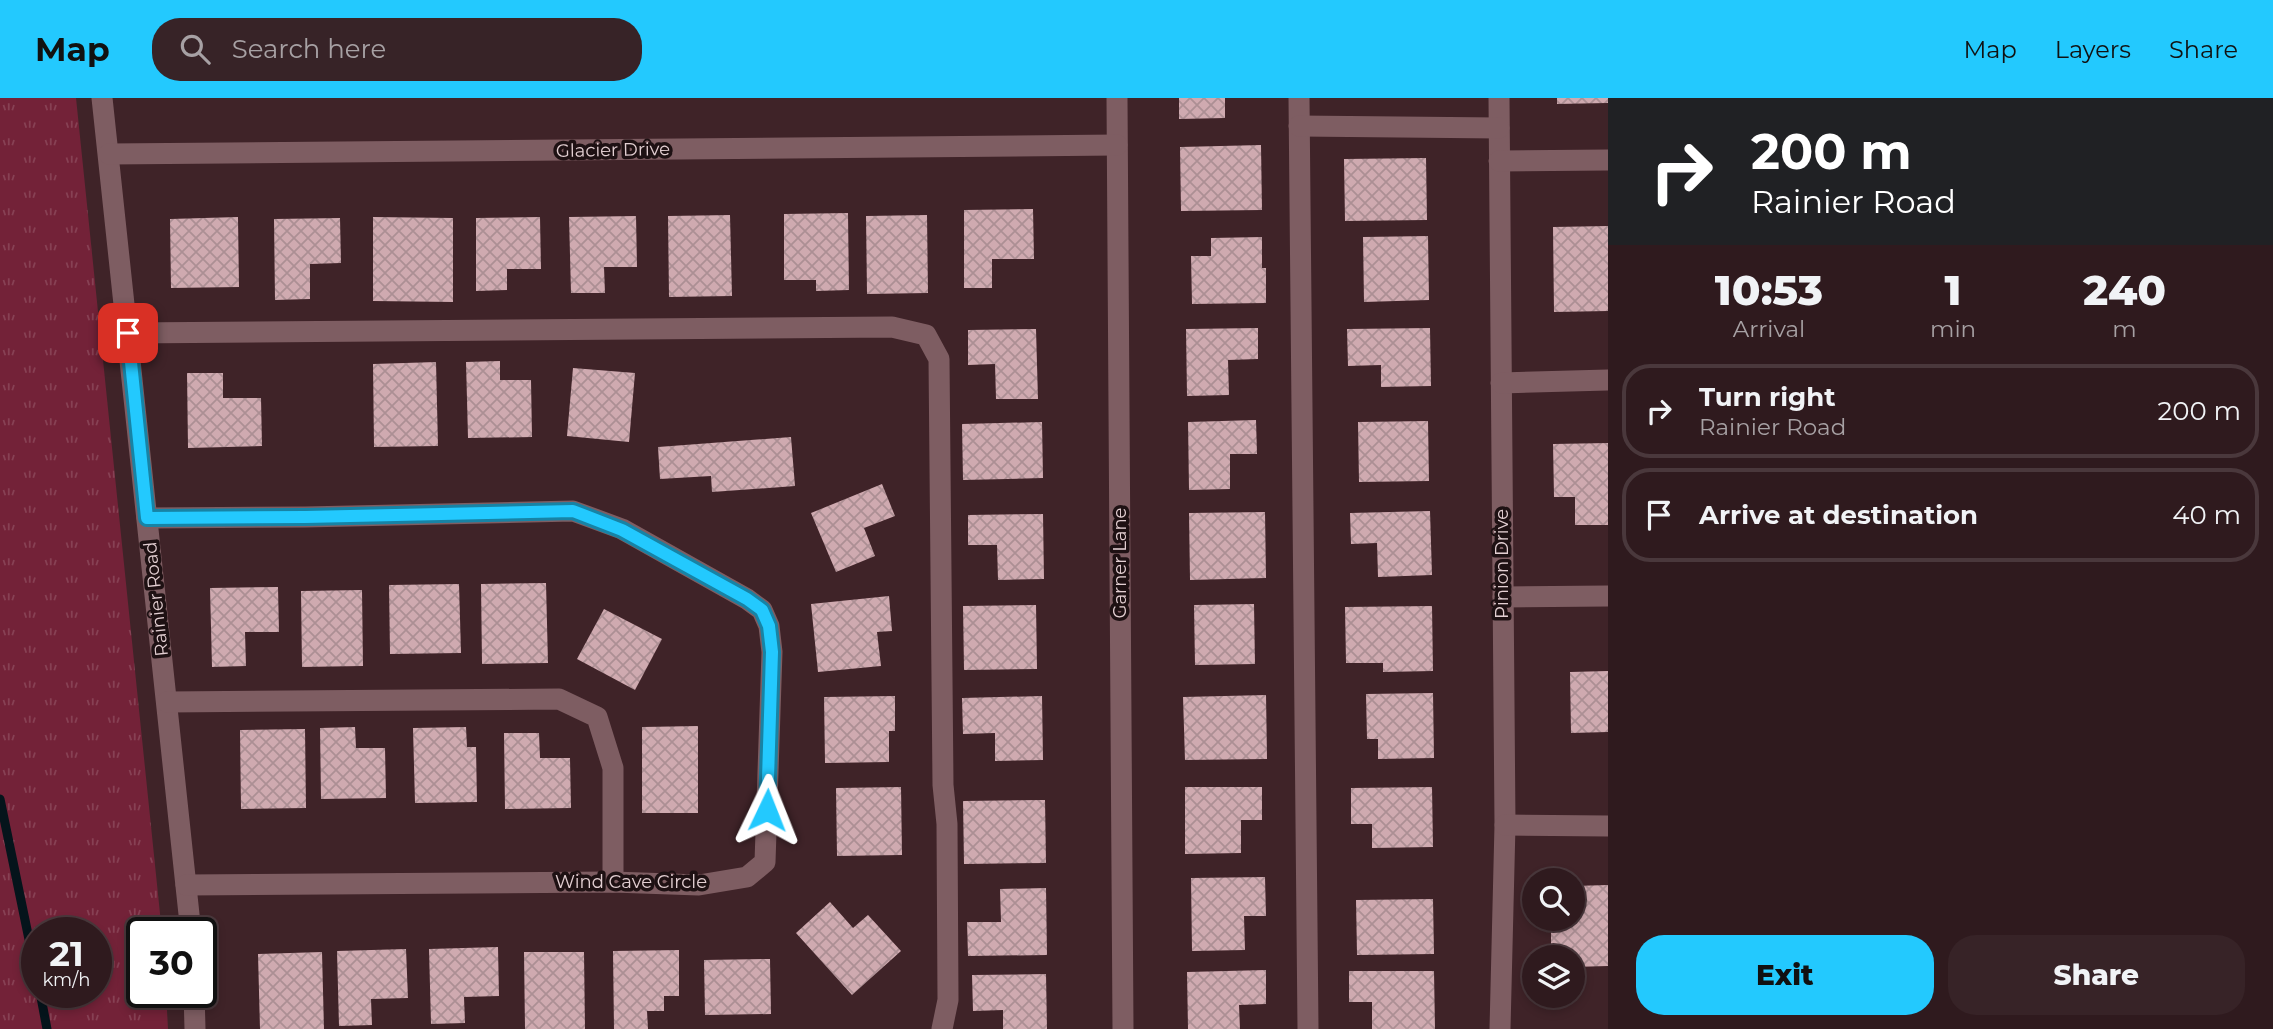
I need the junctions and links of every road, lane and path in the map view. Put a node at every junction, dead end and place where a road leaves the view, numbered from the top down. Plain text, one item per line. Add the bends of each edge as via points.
1 (102, 98) edge
2 (1116, 98) edge
3 (1299, 98) edge
4 (1499, 98) edge
5 (1299, 126) junction
6 (1499, 128) junction
7 (1117, 145) junction
8 (109, 154) junction
9 (1608, 160) edge
10 (1499, 161) junction
11 (128, 333) junction
12 (1608, 380) edge
13 (1501, 383) junction
14 (147, 518) junction
15 (1608, 596) edge
16 (1503, 597) junction
17 (167, 702) junction
18 (1505, 825) junction
19 (1608, 826) edge
20 (613, 882) junction
21 (186, 885) junction
22 (189, 917) edge
23 (194, 1008) edge
24 (195, 1029) edge
25 (942, 1029) edge
26 (1123, 1029) edge
27 (1308, 1029) edge
28 (1500, 1029) edge

1 - 8 street, Rainier Road
2 - 7 street, Garner Lane
3 - 5 street
4 - 6 street, Pinion Drive
5 - 6 street
5 - 27 street
6 - 10 street, Pinion Drive
7 - 8 street, Glacier Drive
7 - 26 street, Garner Lane
8 - 11 street, Rainier Road
9 - 10 street
10 - 13 street, Pinion Drive
11 - 14 street, Rainier Road
11 - 25 street via 892,327 926,335 939,359 948,1000
12 - 13 street
13 - 16 street, Pinion Drive
14 - 17 street, Rainier Road
14 - 20 street, Wind Cave Circle via 573,511 622,530 762,610 772,652 765,862 747,877 699,885
15 - 16 street
16 - 18 street, Pinion Drive
17 - 20 street via 559,699 597,717 613,768
17 - 21 street, Rainier Road
18 - 19 street
18 - 28 street, Pinion Drive
20 - 21 street, Wind Cave Circle
21 - 22 street, Rainier Road
23 - 24 street

